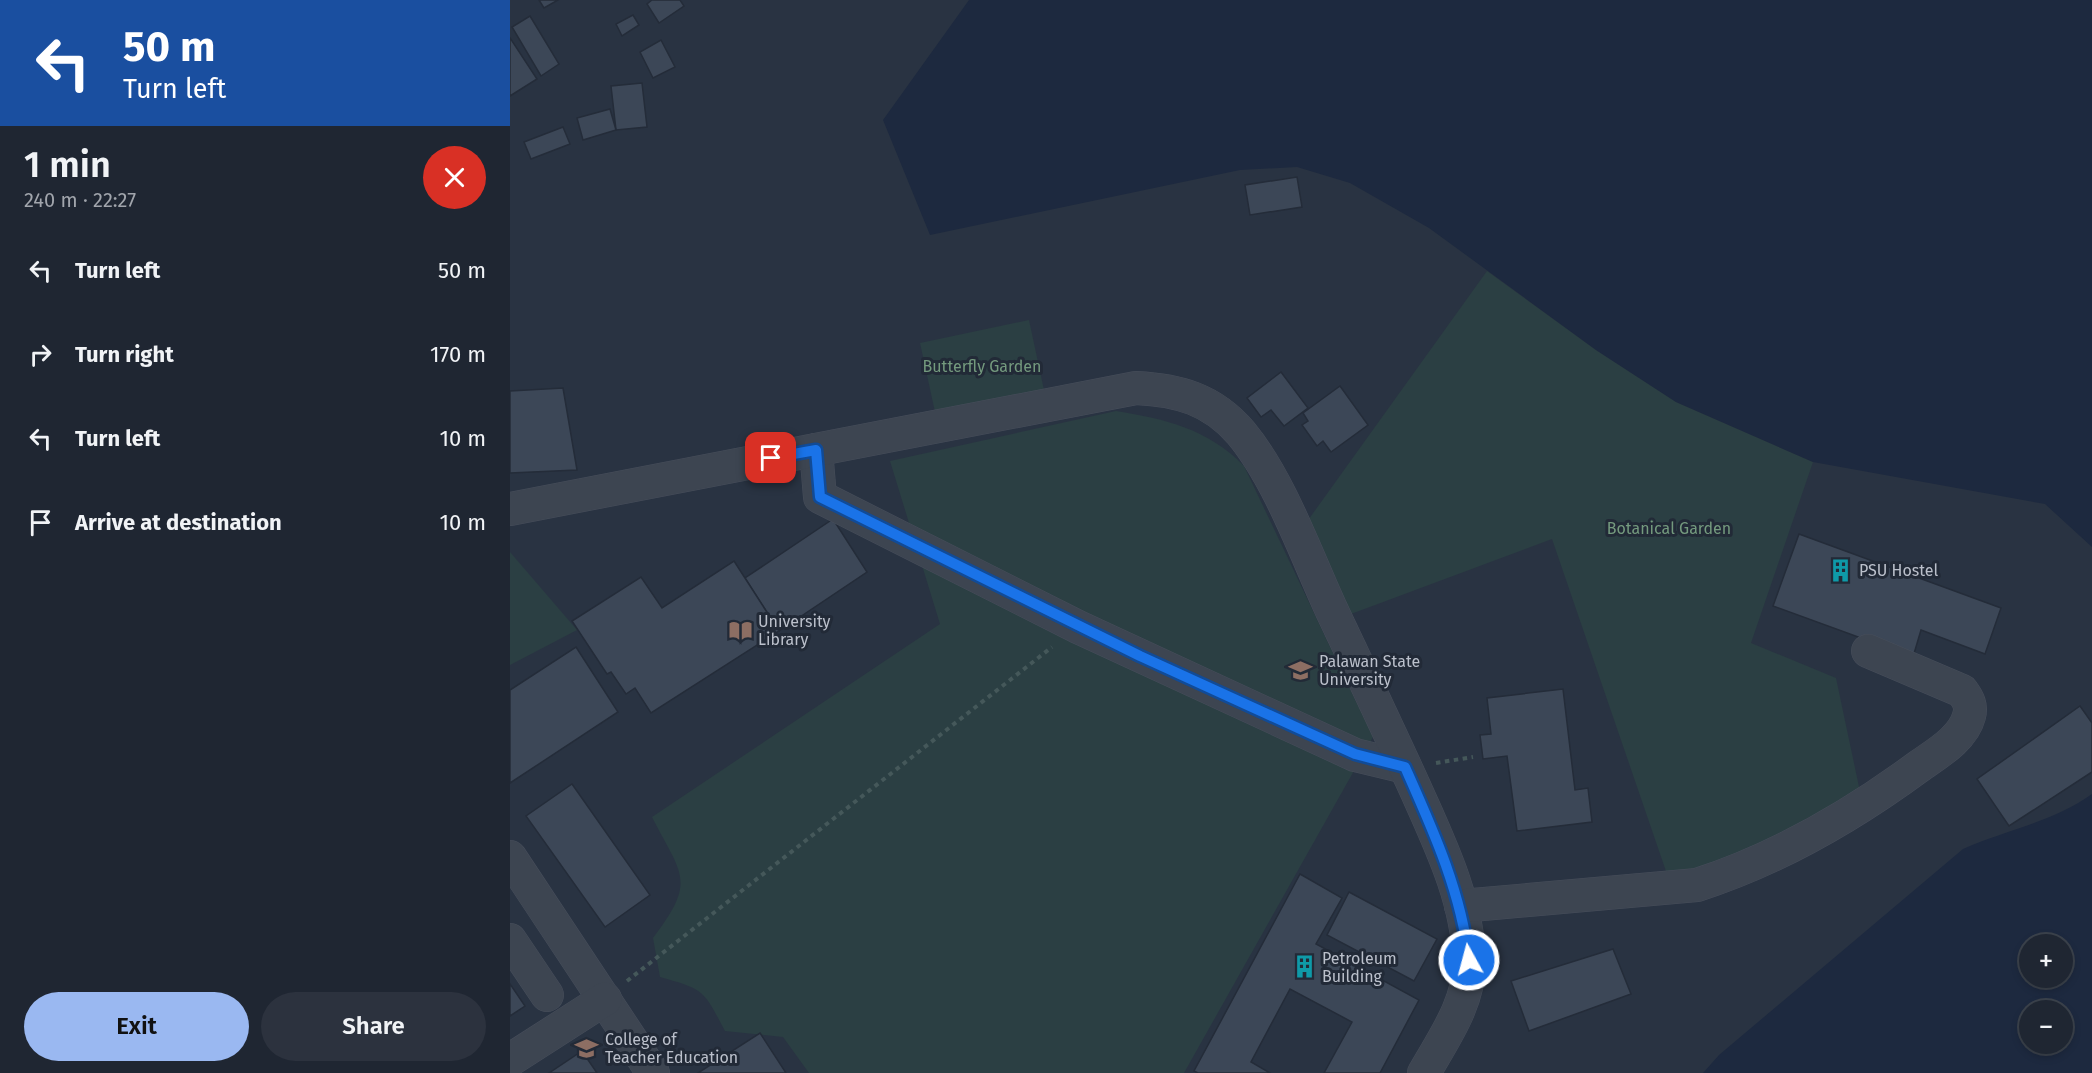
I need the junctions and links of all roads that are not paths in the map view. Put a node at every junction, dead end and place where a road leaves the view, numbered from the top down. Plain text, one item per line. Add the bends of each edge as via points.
1 (816, 450) junction
2 (510, 509) edge
3 (1868, 651) dead end
4 (1405, 767) junction
5 (510, 856) edge
6 (1461, 906) junction
7 (510, 940) edge
8 (547, 995) dead end
9 (605, 999) junction
10 (510, 1060) edge
11 (654, 1073) edge
12 (1424, 1073) edge

1 - 2 street
1 - 4 street via 820,497 1078,627 1355,754
1 - 4 street via 1136,388 1190,395 1239,432 1270,479
3 - 6 street via 1962,691 1970,702 1970,715 1963,730 1878,796 1830,826 1734,873 1697,885
4 - 6 street
5 - 9 street
6 - 12 street via 1469,960 1467,984 1459,1010
7 - 8 street
9 - 10 street
9 - 11 street

